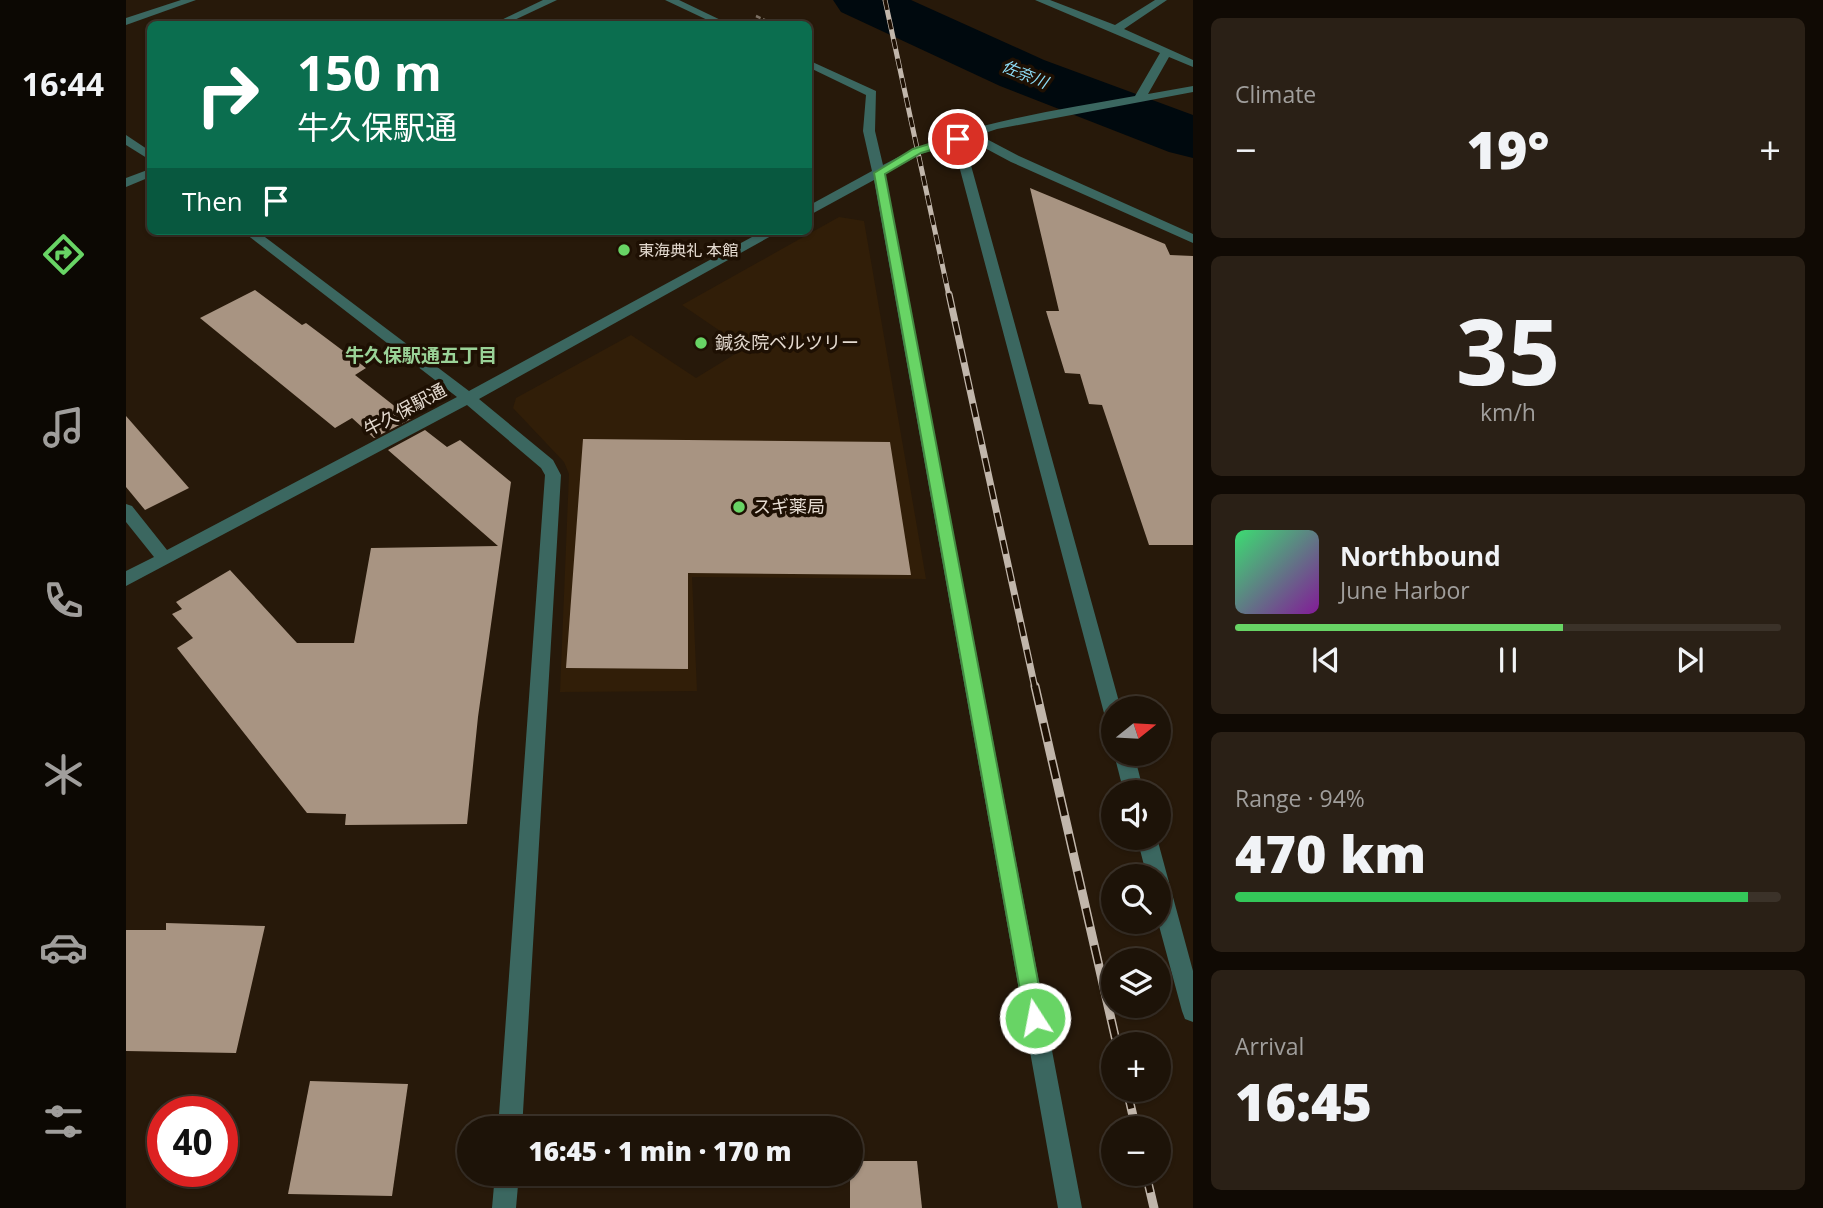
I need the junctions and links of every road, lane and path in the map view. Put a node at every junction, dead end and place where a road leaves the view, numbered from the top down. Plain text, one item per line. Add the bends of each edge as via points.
1 (191, 0) edge
2 (552, 0) edge
3 (670, 0) edge
4 (1040, 0) edge
5 (1162, 0) edge
6 (505, 21) edge
7 (717, 21) edge
8 (126, 22) edge
9 (1116, 29) junction
10 (1166, 53) junction
11 (1193, 64) edge
12 (812, 65) edge
13 (1193, 89) edge
14 (1139, 99) junction
15 (964, 137) junction
16 (126, 139) edge
17 (147, 154) edge
18 (880, 173) junction
19 (147, 174) edge
20 (126, 183) edge
21 (812, 210) edge
22 (254, 235) edge
23 (766, 235) edge
24 (1193, 239) edge
25 (468, 398) junction
26 (126, 510) edge
27 (165, 559) junction
28 (126, 579) edge
29 (1109, 696) edge
30 (1171, 931) edge
31 (1193, 1011) edge
32 (511, 1116) edge
33 (506, 1186) edge
34 (504, 1208) edge
35 (1070, 1208) edge

1 - 8 street
2 - 6 street
3 - 7 street
4 - 9 street
5 - 9 street
9 - 10 street
10 - 11 street
10 - 14 street
12 - 18 street via 872,93 869,131
13 - 14 street
14 - 15 street via 1010,123
15 - 18 street via 917,151
15 - 24 street
15 - 29 street
16 - 17 street
18 - 21 street
18 - 35 street
19 - 20 street
22 - 25 street
23 - 25 street, 牛久保駅通
25 - 27 street, 牛久保駅通
25 - 32 street via 547,464 553,475
26 - 27 street
27 - 28 street, 牛久保駅通
30 - 31 street
33 - 34 street

